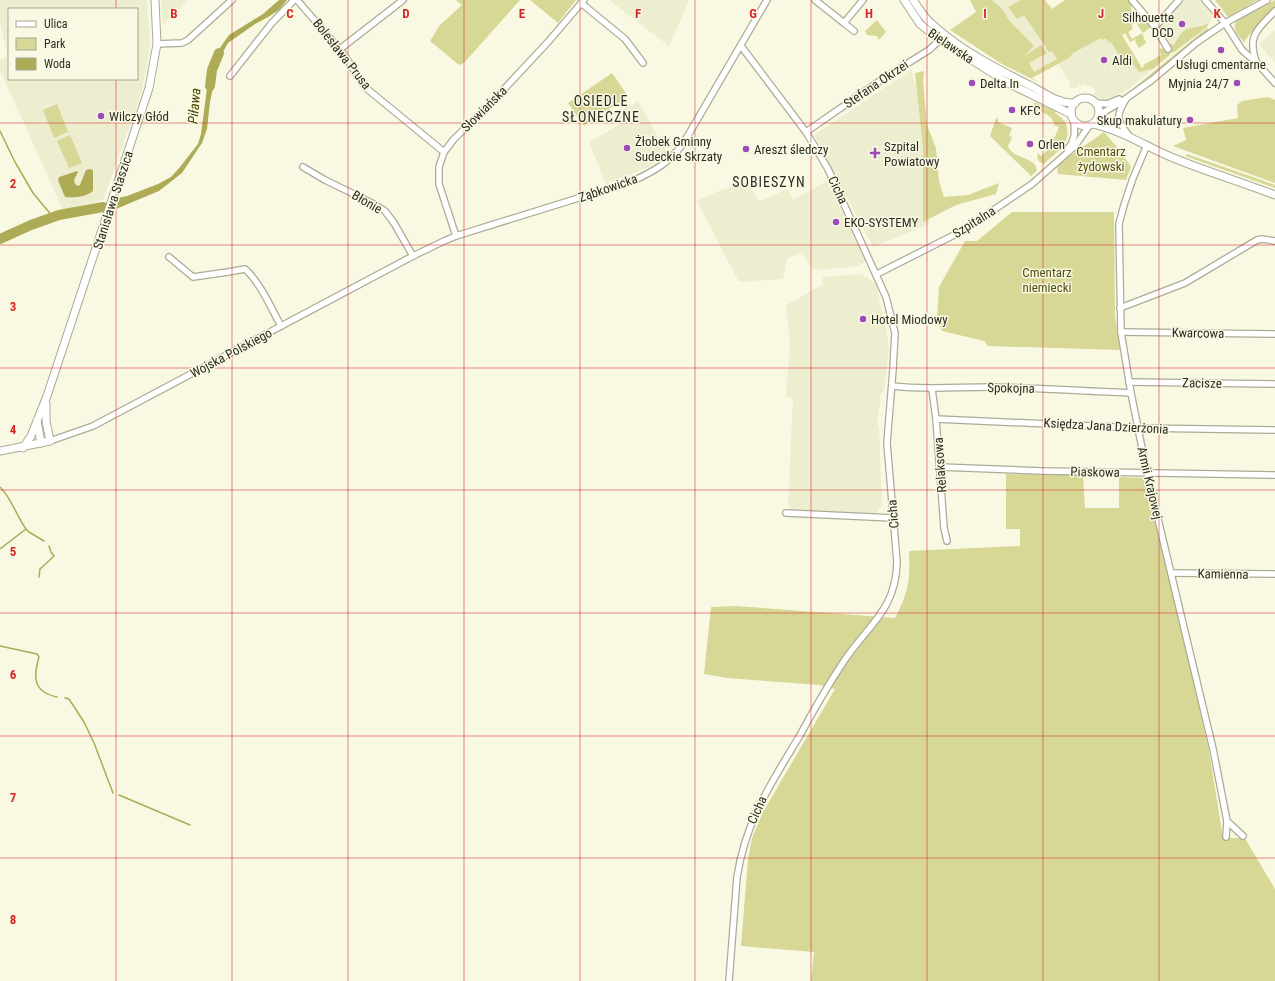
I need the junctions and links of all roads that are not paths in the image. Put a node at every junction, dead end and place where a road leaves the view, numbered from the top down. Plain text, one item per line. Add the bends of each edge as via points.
1 (154, 0) edge
2 (232, 0) edge
3 (296, 0) edge
4 (403, 0) edge
5 (767, 0) edge
6 (815, 0) edge
7 (863, 0) edge
8 (904, 0) edge
9 (914, 0) edge
10 (1132, 0) edge
11 (1179, 0) edge
12 (1205, 0) edge
13 (1267, 0) edge
14 (582, 1) edge
15 (1275, 11) edge
16 (844, 23) junction
17 (1225, 23) junction
18 (1155, 27) junction
19 (854, 31) dead end
20 (943, 38) junction
21 (157, 44) junction
22 (741, 46) junction
23 (340, 49) junction
24 (1168, 49) dead end
25 (643, 63) dead end
26 (1257, 63) junction
27 (984, 64) junction
28 (230, 76) dead end
29 (1275, 84) edge
30 (1129, 96) junction
31 (1075, 103) junction
32 (1096, 103) junction
33 (1071, 114) junction
34 (1099, 116) junction
35 (1074, 122) junction
36 (1091, 125) junction
37 (806, 132) junction
38 (1129, 136) junction
39 (1147, 145) junction
40 (444, 152) junction
41 (1064, 156) junction
42 (303, 167) dead end
43 (1275, 195) edge
44 (456, 236) junction
45 (1275, 241) edge
46 (413, 256) junction
47 (169, 257) dead end
48 (877, 274) junction
49 (1120, 308) junction
50 (281, 326) junction
51 (1121, 332) junction
52 (1275, 334) edge
53 (1129, 382) junction
54 (1275, 384) edge
55 (892, 386) junction
56 (932, 389) junction
57 (1131, 393) junction
58 (47, 396) junction
59 (936, 419) junction
60 (37, 421) junction
61 (1138, 428) junction
62 (1275, 430) edge
63 (50, 441) junction
64 (41, 444) junction
65 (23, 448) junction
66 (0, 451) edge
67 (940, 467) junction
68 (1147, 473) junction
69 (1275, 475) edge
70 (786, 513) dead end
71 (893, 518) junction
72 (947, 541) dead end
73 (1171, 573) junction
74 (1275, 574) edge
75 (1227, 821) junction
76 (1226, 836) dead end
77 (1243, 836) dead end
78 (729, 981) edge

1 - 21 main road, Stanisława Staszica
2 - 21 street via 188,40 182,43
3 - 23 street, Bolesława Prusa
3 - 28 street via 271,24
4 - 23 street
5 - 22 street, Ząbkowicka
6 - 16 street
7 - 16 street
8 - 20 main road, Bielawska via 920,24
9 - 20 main road, Bielawska
10 - 18 street
11 - 18 street
12 - 17 street
13 - 17 street
14 - 25 street via 625,39
14 - 40 street, Słowiańska via 550,40
15 - 26 street via 1255,32 1252,47
16 - 19 street
17 - 26 street via 1242,50
17 - 30 street
18 - 24 street
20 - 27 main road, Bielawska
20 - 37 street, Stefana Okrzei
21 - 58 main road, Stanisława Staszica via 142,111
22 - 37 street, Cicha
22 - 44 street, Ząbkowicka via 683,144 660,167 633,180
23 - 40 street, Bolesława Prusa via 366,88
26 - 29 street
27 - 31 main road, Bielawska via 1061,102
27 - 33 main road, Bielawska via 1008,83
30 - 32 street via 1107,104
30 - 34 street
30 - 38 street via 1118,116 1120,124
31 - 32 main road via 1085,98
31 - 33 main road
32 - 34 main road
33 - 35 main road
34 - 36 main road
34 - 38 main road
35 - 36 main road via 1081,126
35 - 41 street, Szpitalna via 1075,134 1072,145
36 - 38 main road
36 - 41 street, Szpitalna
37 - 48 street, Cicha via 828,169
38 - 39 main road
39 - 43 main road via 1172,157
39 - 49 street, Armii Krajowej via 1133,178 1119,224
40 - 44 street, Słowiańska via 439,167 439,184
41 - 48 street, Szpitalna via 1032,184 964,230
42 - 46 street, Błonie via 385,211
44 - 46 street, Wojska Polskiego
45 - 49 street via 1257,240 1185,283
46 - 50 street, Wojska Polskiego
47 - 50 street via 193,277 245,268
48 - 55 street, Cicha via 895,333
49 - 51 street, Armii Krajowej
50 - 63 street, Wojska Polskiego via 93,426
51 - 52 street, Kwarcowa
51 - 53 street, Armii Krajowej
53 - 54 street, Zacisze
53 - 57 street, Armii Krajowej
55 - 56 street, Spokojna
55 - 71 street, Cicha via 887,443
56 - 57 street, Spokojna via 1025,388
56 - 59 street, Relaksowa
57 - 61 street, Armii Krajowej
58 - 60 main road
58 - 63 main road via 46,421
59 - 61 street, Księdza Jana Dzierżonia
59 - 67 street, Relaksowa
60 - 64 main road
60 - 65 main road
61 - 62 street, Księdza Jana Dzierżonia
61 - 68 street, Armii Krajowej
63 - 64 main road, Wojska Polskiego
64 - 65 main road, Wojska Polskiego
65 - 66 main road, Wojska Polskiego
67 - 68 street, Piaskowa
67 - 72 street, Relaksowa
68 - 69 street, Piaskowa
68 - 73 street, Armii Krajowej
70 - 71 street
71 - 78 street, Cicha via 897,570 888,603 838,670 766,791 750,826 737,877
73 - 74 street, Kamienna
73 - 75 street, Armii Krajowej via 1214,749
75 - 76 street, Armii Krajowej
75 - 77 street

